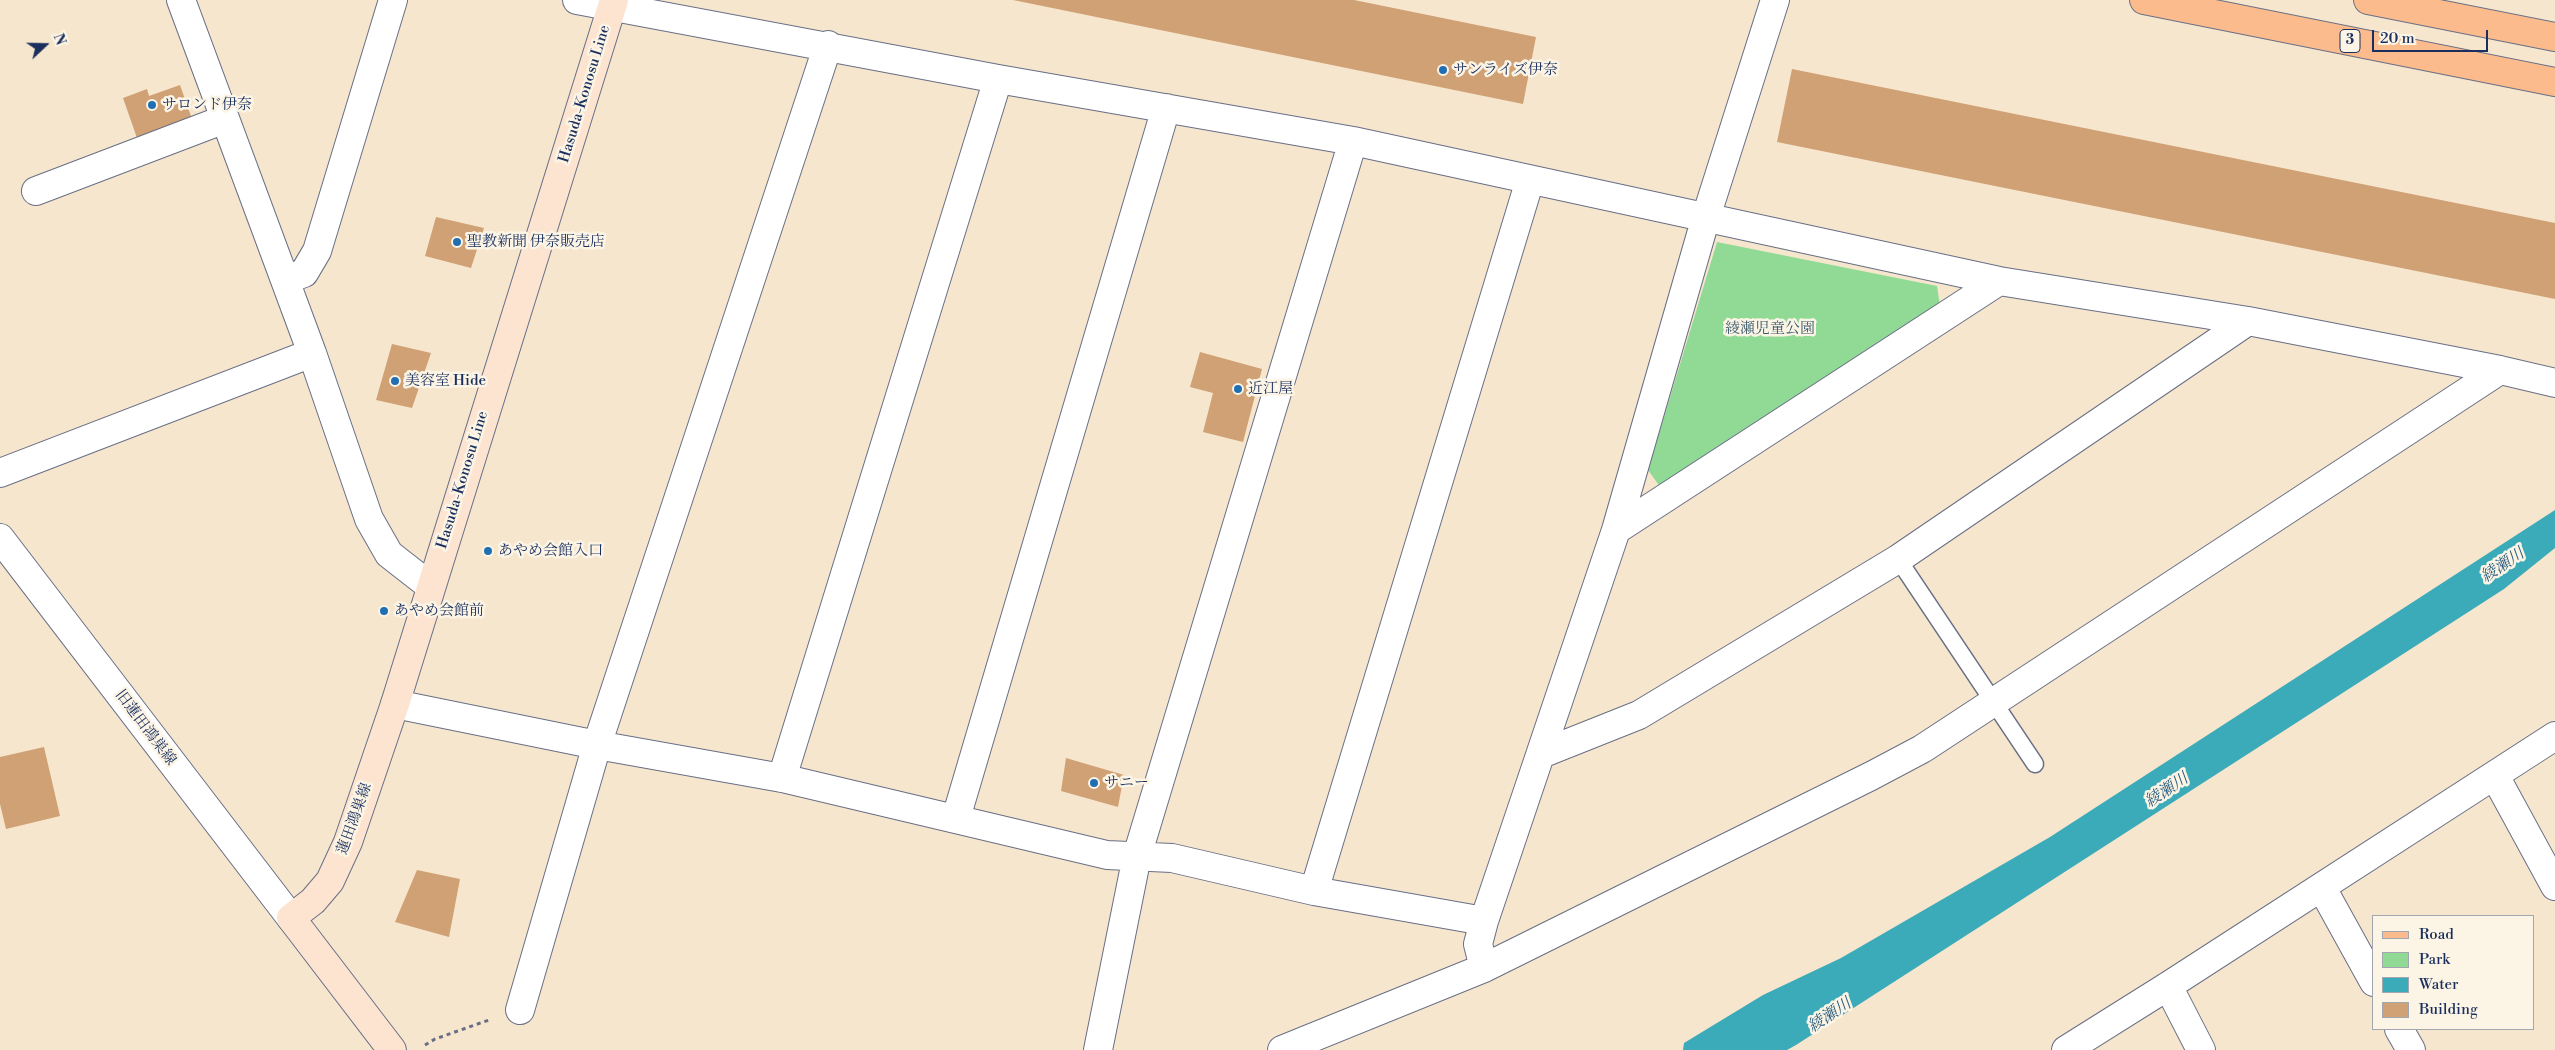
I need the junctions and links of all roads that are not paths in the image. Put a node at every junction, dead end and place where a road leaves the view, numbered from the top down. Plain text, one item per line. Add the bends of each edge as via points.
1 (181, 0) edge
2 (392, 0) edge
3 (577, 0) edge
4 (1775, 0) edge
5 (2144, 0) edge
6 (2368, 0) edge
7 (613, 4) edge
8 (2555, 37) edge
9 (828, 45) junction
10 (998, 79) junction
11 (2555, 82) edge
12 (1166, 108) junction
13 (225, 119) junction
14 (1353, 141) junction
15 (1530, 180) junction
16 (36, 191) dead end
17 (1706, 217) junction
18 (285, 280) junction
19 (1999, 281) junction
20 (2248, 321) junction
21 (312, 353) junction
22 (2500, 370) junction
23 (2555, 383) edge
24 (0, 473) edge
25 (1616, 530) junction
26 (0, 538) edge
27 (1898, 559) junction
28 (430, 586) junction
29 (1993, 702) junction
30 (395, 704) junction
31 (2555, 736) edge
32 (596, 745) junction
33 (1541, 754) junction
34 (2035, 764) dead end
35 (2495, 776) junction
36 (782, 778) junction
37 (956, 818) junction
38 (1137, 856) junction
39 (2555, 886) edge
40 (2322, 888) junction
41 (1314, 891) junction
42 (291, 918) junction
43 (1484, 921) junction
44 (1484, 968) junction
45 (2372, 978) edge
46 (2168, 986) junction
47 (520, 1010) road end
48 (2400, 1030) edge
49 (392, 1050) edge
50 (1098, 1050) edge
51 (1282, 1050) edge
52 (2066, 1050) edge
53 (2201, 1050) edge
54 (2411, 1050) edge

1 - 13 street
2 - 18 street via 317,251 304,273
3 - 7 street
4 - 17 street
5 - 11 main road, 3
6 - 8 main road
7 - 9 street
7 - 28 main road, Hasuda-Konosu Line
9 - 10 street
9 - 32 street
10 - 12 street
10 - 36 street
12 - 14 street
12 - 37 street
13 - 16 street
13 - 18 street
14 - 15 street
14 - 38 street
15 - 17 street
15 - 41 street
17 - 19 street
17 - 25 street
18 - 21 street
19 - 20 street
19 - 25 street
20 - 22 street
20 - 27 street
21 - 24 street
21 - 28 street via 369,519 388,554
22 - 23 street
22 - 29 street
25 - 33 street
26 - 42 street, 旧蓮田鴻巣線
27 - 29 lane
27 - 33 street via 1639,715
28 - 30 main road, Hasuda-Konosu Line
29 - 34 lane
29 - 44 street via 1922,749 1871,776
30 - 32 street
30 - 42 main road, 蓮田鴻巣線 via 348,842 330,881
31 - 35 street
32 - 36 street
32 - 47 street
33 - 43 street
35 - 39 street
35 - 40 street
36 - 37 street
37 - 38 street via 1108,855
38 - 41 street via 1172,858
38 - 50 street
40 - 45 street
40 - 46 street
41 - 43 street
42 - 49 main road
43 - 44 street via 1478,944
44 - 51 street
46 - 52 street
46 - 53 street
48 - 54 street

